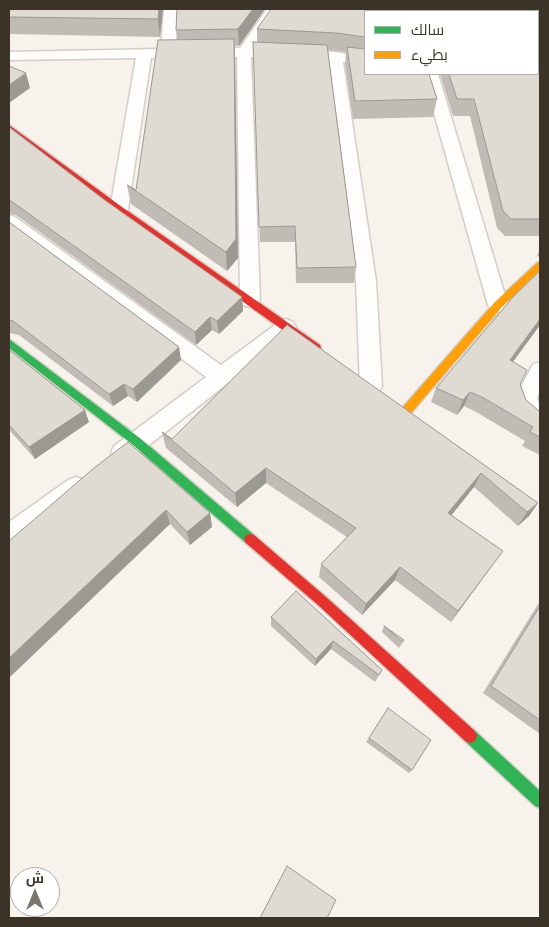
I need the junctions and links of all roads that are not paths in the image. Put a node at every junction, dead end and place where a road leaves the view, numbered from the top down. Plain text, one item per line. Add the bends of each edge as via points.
1 (171, 9) edge
2 (274, 9) edge
3 (168, 52) junction
4 (244, 52) junction
5 (144, 53) junction
6 (9, 56) edge
7 (335, 56) junction
8 (364, 61) edge
9 (430, 75) edge
10 (9, 127) edge
11 (119, 209) junction
12 (9, 222) edge
13 (540, 265) edge
14 (250, 300) junction
15 (498, 304) junction
16 (286, 327) junction
17 (9, 343) edge
18 (325, 354) edge
19 (540, 370) edge
20 (356, 376) edge
21 (222, 377) junction
22 (375, 389) joint
23 (407, 411) edge
24 (540, 418) edge
25 (137, 442) junction
26 (10, 534) edge
27 (540, 801) edge

1 - 3 street
2 - 4 street
3 - 4 street
3 - 5 street
4 - 7 street
4 - 14 street
5 - 6 street
5 - 11 street
7 - 8 street
7 - 22 street via 366,281
9 - 15 street
10 - 11 street
11 - 14 street
12 - 21 street
13 - 15 street
14 - 16 street
15 - 23 street
16 - 18 street
16 - 21 street
17 - 25 street
19 - 24 street via 526,398 528,407
20 - 22 street
21 - 25 street
25 - 26 street
25 - 27 street via 322,601

